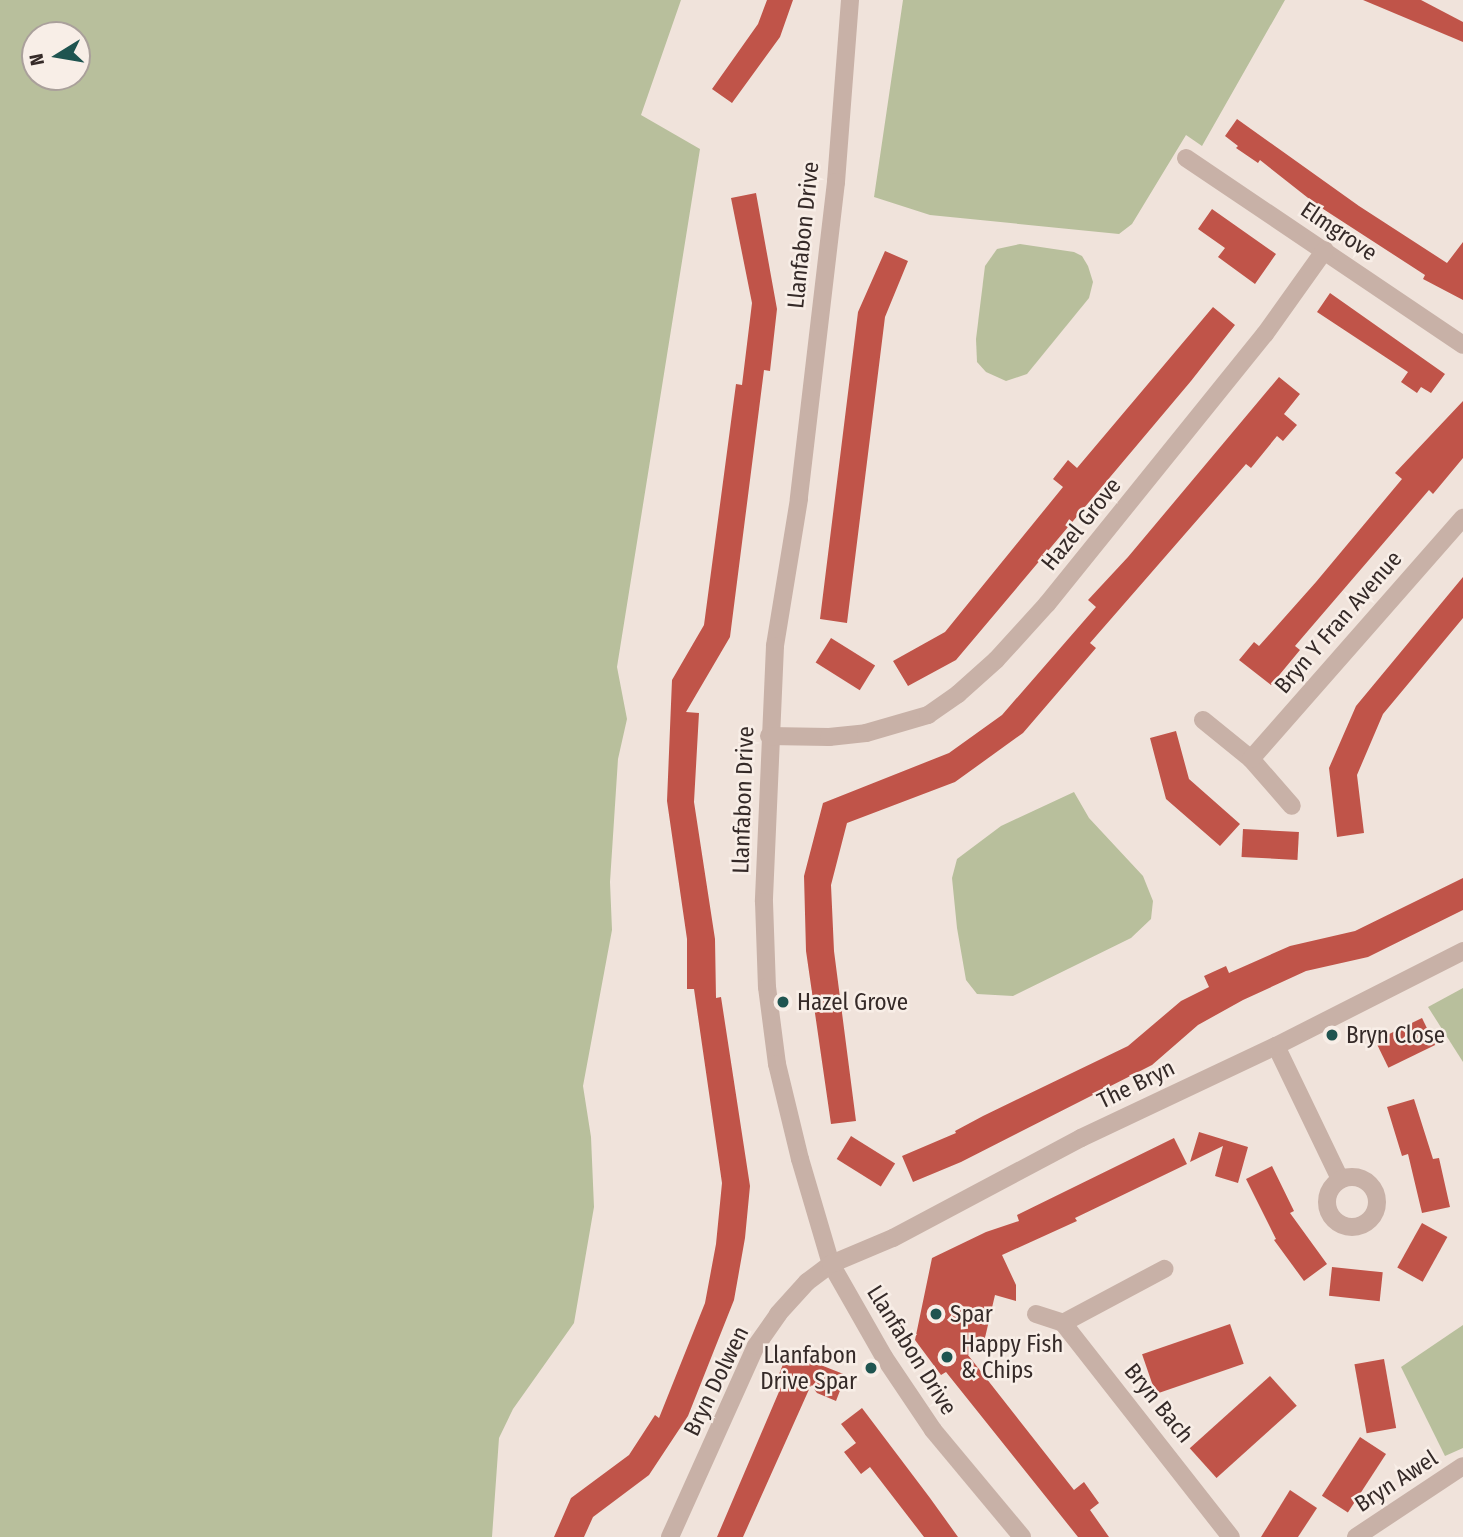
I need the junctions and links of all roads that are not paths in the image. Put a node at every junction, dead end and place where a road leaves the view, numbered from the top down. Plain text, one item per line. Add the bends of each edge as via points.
1 (850, 0) edge
2 (1186, 158) dead end
3 (1325, 250) junction
4 (1463, 345) edge
5 (1463, 518) edge
6 (1203, 720) dead end
7 (769, 736) junction
8 (1251, 759) junction
9 (1292, 806) dead end
10 (1463, 951) edge
11 (1276, 1046) junction
12 (1340, 1179) dead end
13 (831, 1264) junction
14 (1164, 1269) dead end
15 (1036, 1314) dead end
16 (1063, 1323) junction
17 (1463, 1466) edge
18 (670, 1537) edge
19 (1022, 1537) edge
20 (1231, 1537) edge
21 (1356, 1537) edge

1 - 7 street, Llanfabon Drive via 836,182 799,499 775,646
2 - 3 street, Elmgrove
3 - 4 street, Elmgrove
3 - 7 street, Hazel Grove via 1265,334 1046,604 968,686 928,715 894,726 829,737
5 - 8 street, Bryn Y Fran Avenue
6 - 8 street
7 - 13 street, Llanfabon Drive via 764,902 767,987 777,1064
8 - 9 street
10 - 11 street, The Bryn
11 - 12 street
11 - 13 street, The Bryn via 1081,1138 893,1238
13 - 18 street, Bryn Dolwen via 778,1314 757,1346
13 - 19 street, Llanfabon Drive via 884,1357 933,1430
14 - 16 street
15 - 16 street
16 - 20 street, Bryn Bach
17 - 21 street, Bryn Awel

